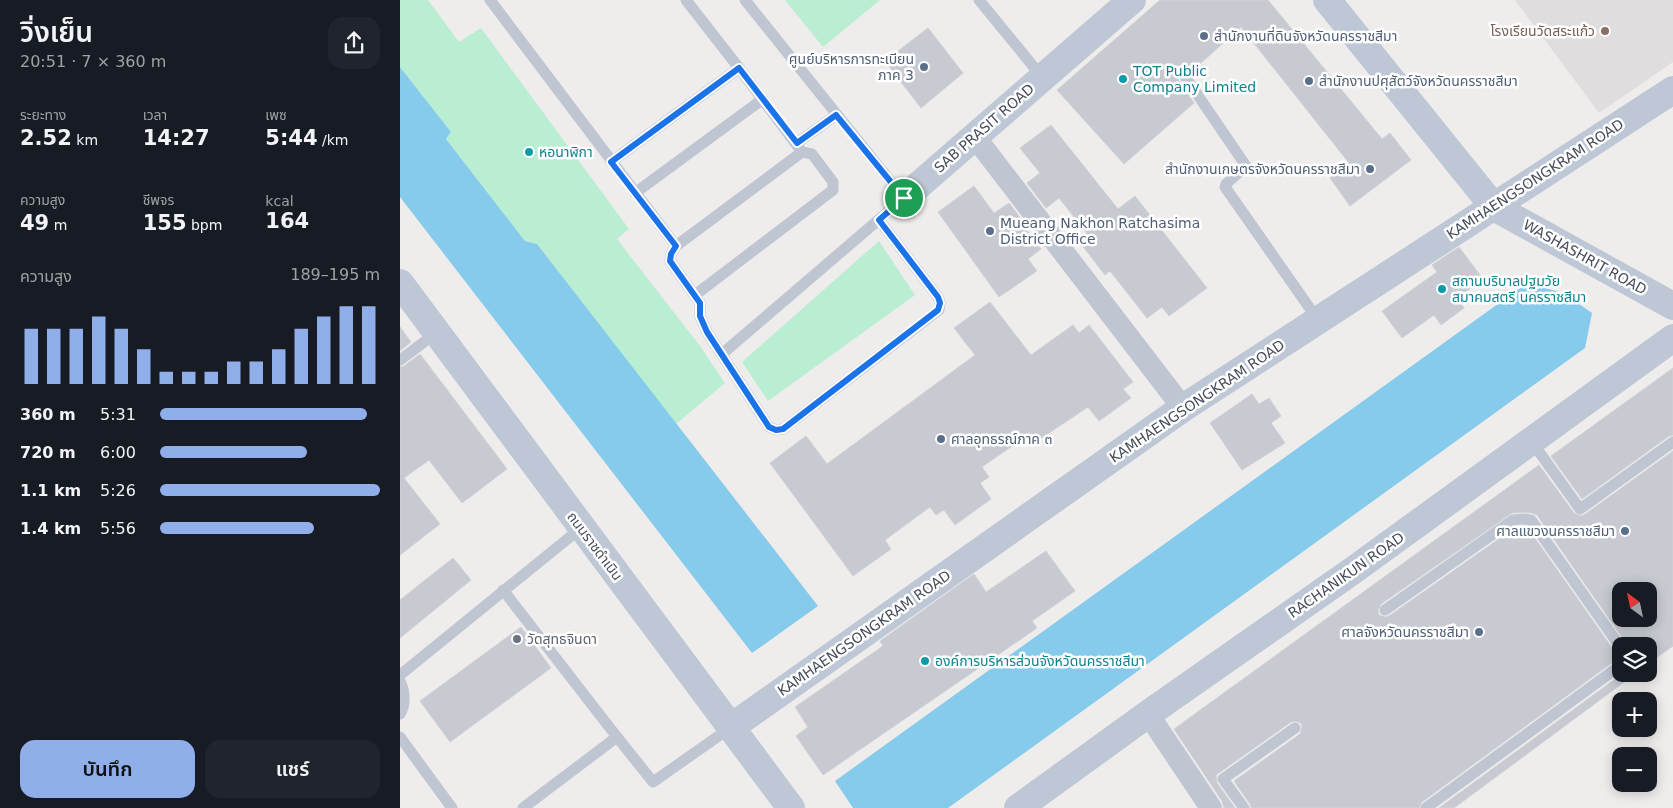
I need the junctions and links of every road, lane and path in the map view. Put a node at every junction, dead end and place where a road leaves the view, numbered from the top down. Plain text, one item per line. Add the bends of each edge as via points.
1 (490, 0) edge
2 (686, 0) edge
3 (745, 0) edge
4 (979, 0) edge
5 (1132, 0) edge
6 (1327, 0) edge
7 (739, 68) junction
8 (1182, 72) dead end
9 (1042, 77) junction
10 (1673, 90) edge
11 (763, 100) junction
12 (836, 115) junction
13 (975, 137) junction
14 (800, 147) junction
15 (611, 162) junction
16 (635, 193) junction
17 (904, 198) junction
18 (1494, 207) junction
19 (879, 220) junction
20 (676, 246) junction
21 (400, 283) edge
22 (694, 295) junction
23 (1673, 306) edge
24 (1318, 320) junction
25 (436, 333) junction
26 (1673, 338) edge
27 (722, 354) junction
28 (400, 360) edge
29 (1183, 408) junction
30 (1532, 442) junction
31 (1673, 442) edge
32 (581, 528) junction
33 (503, 590) junction
34 (1385, 610) dead end
35 (1613, 637) edge
36 (1612, 672) edge
37 (400, 675) edge
38 (400, 682) edge
39 (400, 714) edge
40 (1148, 714) junction
41 (730, 728) junction
42 (1295, 728) dead end
43 (400, 736) edge
44 (617, 737) junction
45 (452, 808) edge
46 (523, 808) edge
47 (791, 808) edge
48 (1018, 808) edge
49 (1210, 808) edge
50 (1244, 808) edge
51 (1426, 808) edge

1 - 15 lane
2 - 7 lane
3 - 12 lane
4 - 9 lane
5 - 9 street, SAB PRASIT ROAD
6 - 18 street, WASHASHRIT ROAD
7 - 11 lane
7 - 15 lane
8 - 24 lane via 1246,166 1225,187
9 - 13 street, SAB PRASIT ROAD
10 - 18 street, KAMHAENGSONGKRAM ROAD
11 - 14 lane
11 - 16 lane
12 - 14 lane
12 - 17 lane
13 - 17 street, SAB PRASIT ROAD
13 - 29 street
14 - 20 lane
14 - 22 lane via 812,154 833,182 833,190
15 - 16 lane
16 - 20 lane
17 - 19 lane, SAB PRASIT ROAD
18 - 23 street, WASHASHRIT ROAD
18 - 24 street, KAMHAENGSONGKRAM ROAD
19 - 27 lane, SAB PRASIT ROAD
19 - 27 lane via 938,297 938,310 783,429 769,427
20 - 22 lane via 670,261
21 - 25 street, ถนนราชดำเนิน
22 - 27 lane via 700,303 700,316 707,332
24 - 29 street, KAMHAENGSONGKRAM ROAD
25 - 28 lane
25 - 32 street, ถนนราชดำเนิน
26 - 30 street, RACHANIKUN ROAD
29 - 41 street, KAMHAENGSONGKRAM ROAD
30 - 31 lane via 1580,509
30 - 40 street, RACHANIKUN ROAD
32 - 33 lane
32 - 41 street, ถนนราชดำเนิน
33 - 37 lane
33 - 44 lane
34 - 35 lane via 1513,520 1523,518 1531,520
36 - 51 lane
38 - 39 lane via 405,696
40 - 48 street, RACHANIKUN ROAD
40 - 49 street
41 - 44 lane via 653,782
41 - 47 street, ถนนราชดำเนิน
42 - 50 lane via 1224,778
43 - 45 lane
44 - 46 lane

